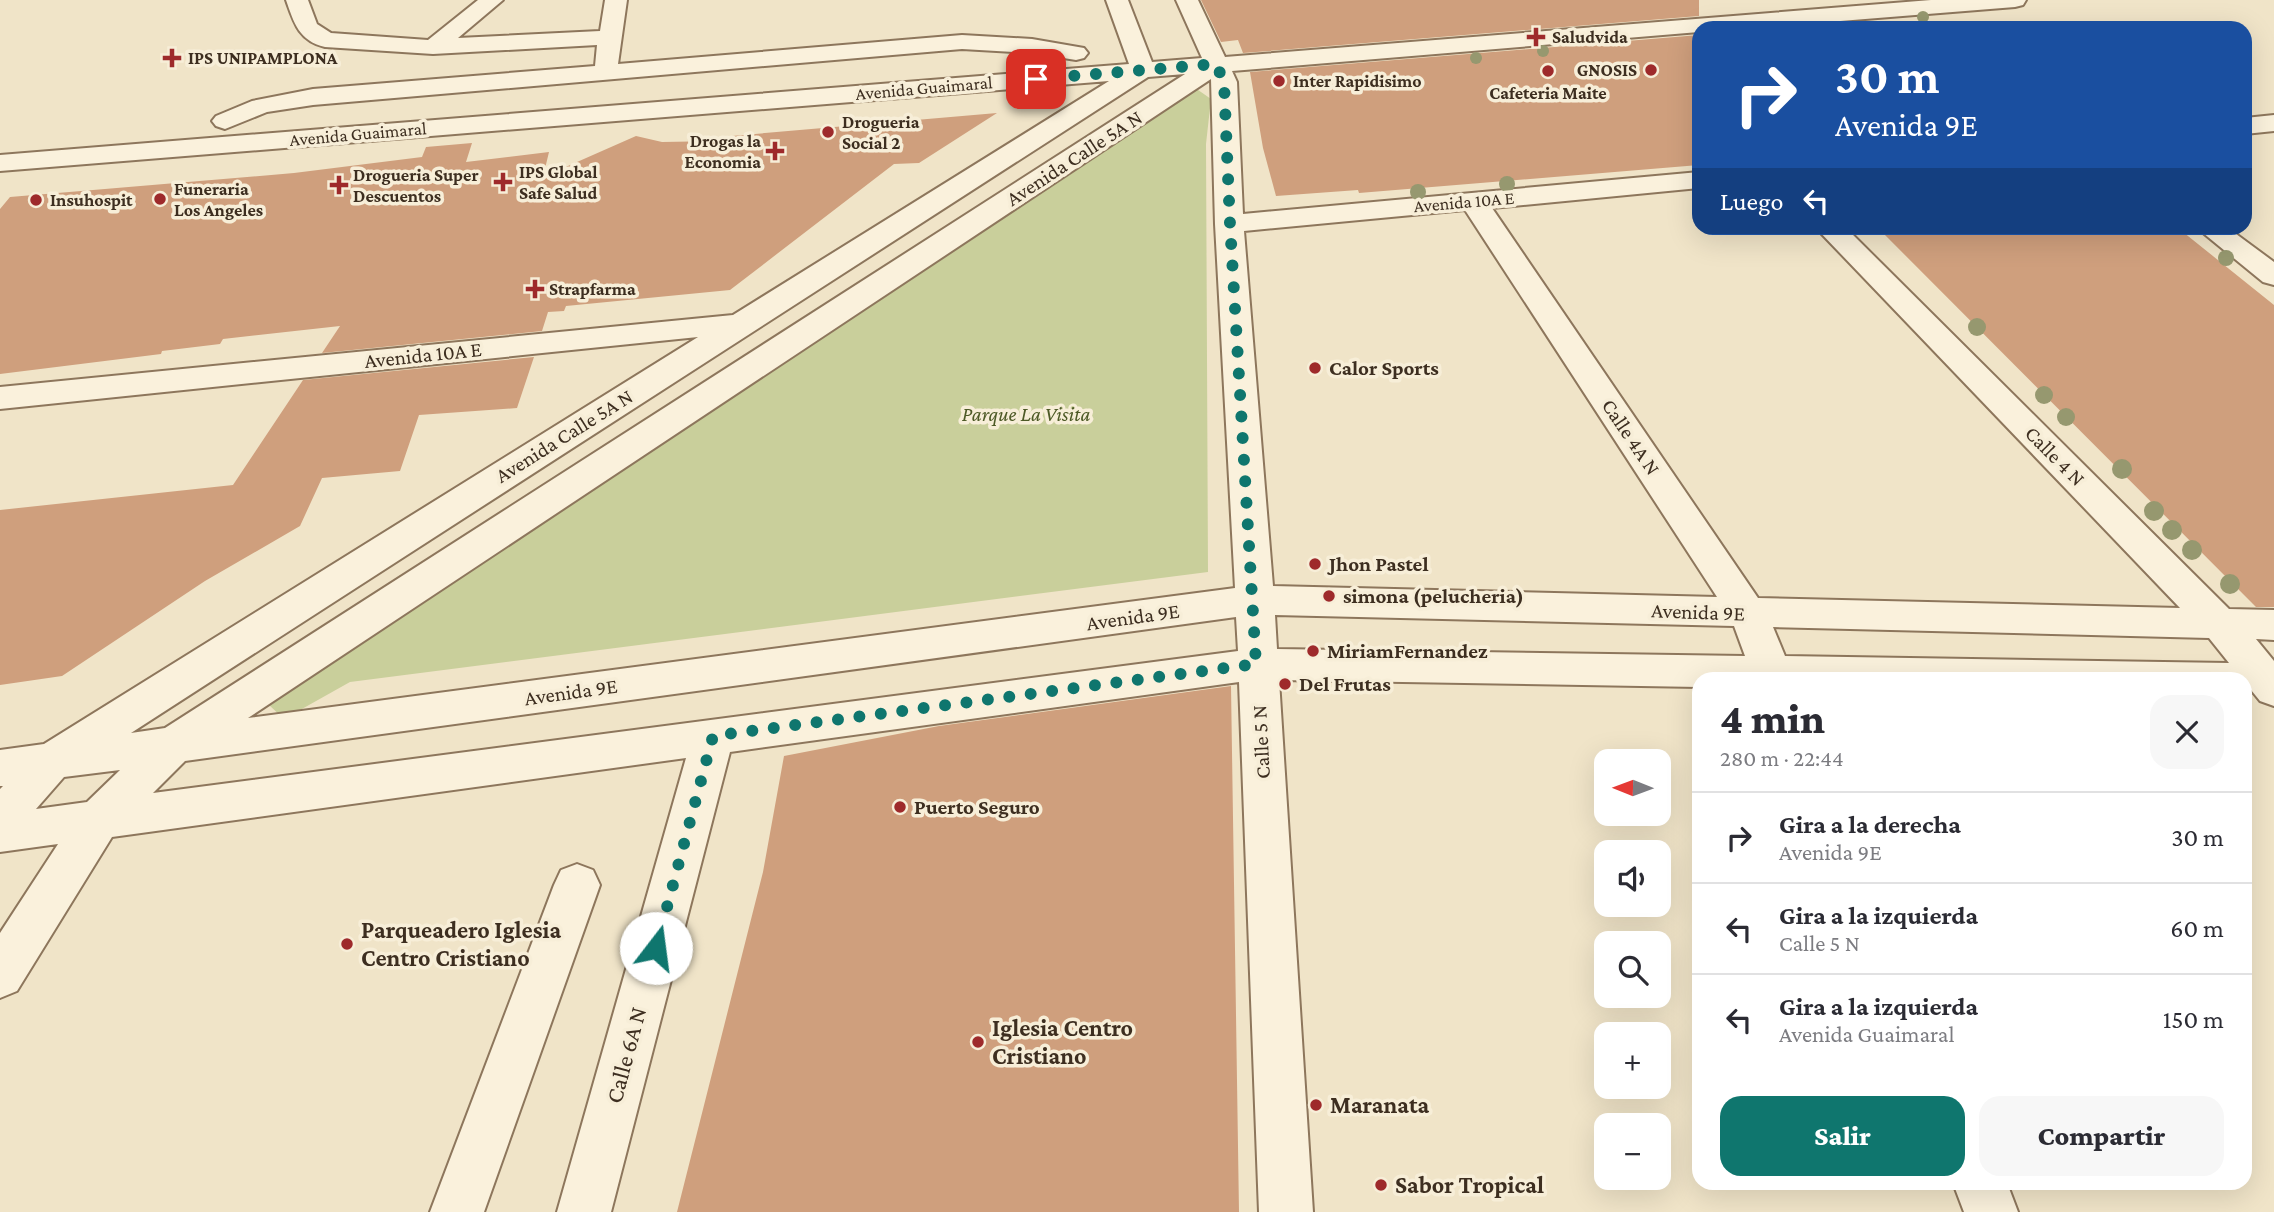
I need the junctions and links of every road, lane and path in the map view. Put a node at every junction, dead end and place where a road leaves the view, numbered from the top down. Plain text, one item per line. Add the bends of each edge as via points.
1 (297, 0) edge
2 (492, 0) edge
3 (616, 0) edge
4 (1117, 0) edge
5 (1187, 0) edge
6 (2015, 0) edge
7 (1929, 7) junction
8 (1692, 21) edge
9 (1692, 21) edge
10 (1947, 21) edge
11 (610, 37) junction
12 (1183, 45) dead end
13 (433, 47) junction
14 (1219, 49) junction
15 (1076, 53) junction
16 (1146, 55) junction
17 (604, 73) junction
18 (225, 121) junction
19 (198, 123) dead end
20 (2274, 123) edge
21 (2252, 125) edge
22 (0, 163) edge
23 (1692, 181) edge
24 (1474, 202) junction
25 (1230, 224) junction
26 (1837, 235) edge
27 (2220, 235) edge
28 (2274, 276) edge
29 (846, 306) junction
30 (742, 323) junction
31 (0, 398) edge
32 (1255, 600) junction
33 (1748, 613) junction
34 (2220, 624) junction
35 (2274, 625) edge
36 (1256, 664) junction
37 (1771, 672) edge
38 (1692, 674) edge
39 (2258, 681) edge
40 (713, 736) junction
41 (173, 746) junction
42 (51, 762) junction
43 (0, 768) edge
44 (100, 818) junction
45 (0, 819) edge
46 (0, 832) edge
47 (578, 885) dead end
48 (0, 975) edge
49 (1983, 1190) edge
50 (457, 1212) edge
51 (584, 1212) edge
52 (1286, 1212) edge
53 (1992, 1212) edge

1 - 13 street via 307,28 324,40
2 - 13 street
3 - 11 street
4 - 16 street
5 - 14 street, Calle 5 N
6 - 7 street, Avenida Guaimaral
7 - 9 street, Avenida Guaimaral
7 - 10 street
8 - 14 street, Avenida Guaimaral
11 - 13 street
11 - 17 street
12 - 14 street, Avenida Guaimaral
14 - 16 street, Avenida Guaimaral
14 - 25 street, Calle 5 N
14 - 29 street, Avenida Calle 5A N
15 - 16 street, Avenida Guaimaral
15 - 17 street via 962,42
15 - 18 street, Avenida Guaimaral
16 - 22 street, Avenida Guaimaral
16 - 30 street, Avenida Calle 5A N
17 - 18 street via 313,97 261,106
18 - 19 street, Avenida Guaimaral
20 - 21 street
23 - 24 street, Avenida 10A E
24 - 25 street, Avenida 10A E
24 - 33 street, Calle 4A N
25 - 32 street, Calle 5 N
26 - 34 street, Calle 4 N
27 - 28 street
29 - 30 street, Avenida 10A E
29 - 41 street, Avenida Calle 5A N
30 - 31 street, Avenida 10A E
30 - 42 street, Avenida Calle 5A N
32 - 33 street, Avenida 9E
32 - 36 street, Calle 5 N
32 - 41 street, Avenida 9E
33 - 34 street, Avenida 9E
33 - 37 street, Calle 4A N
34 - 35 street, Avenida 9E
34 - 39 street, Calle 4 N
36 - 38 street
36 - 40 street
36 - 52 street, Calle 5 N
40 - 44 street
40 - 51 street, Calle 6A N
41 - 42 street, Avenida 9E
41 - 44 street, Avenida Calle 5A N
42 - 43 street, Avenida 9E
42 - 45 street, Avenida Calle 5A N
44 - 46 street
44 - 48 street, Avenida Calle 5A N
47 - 50 street
49 - 53 street

